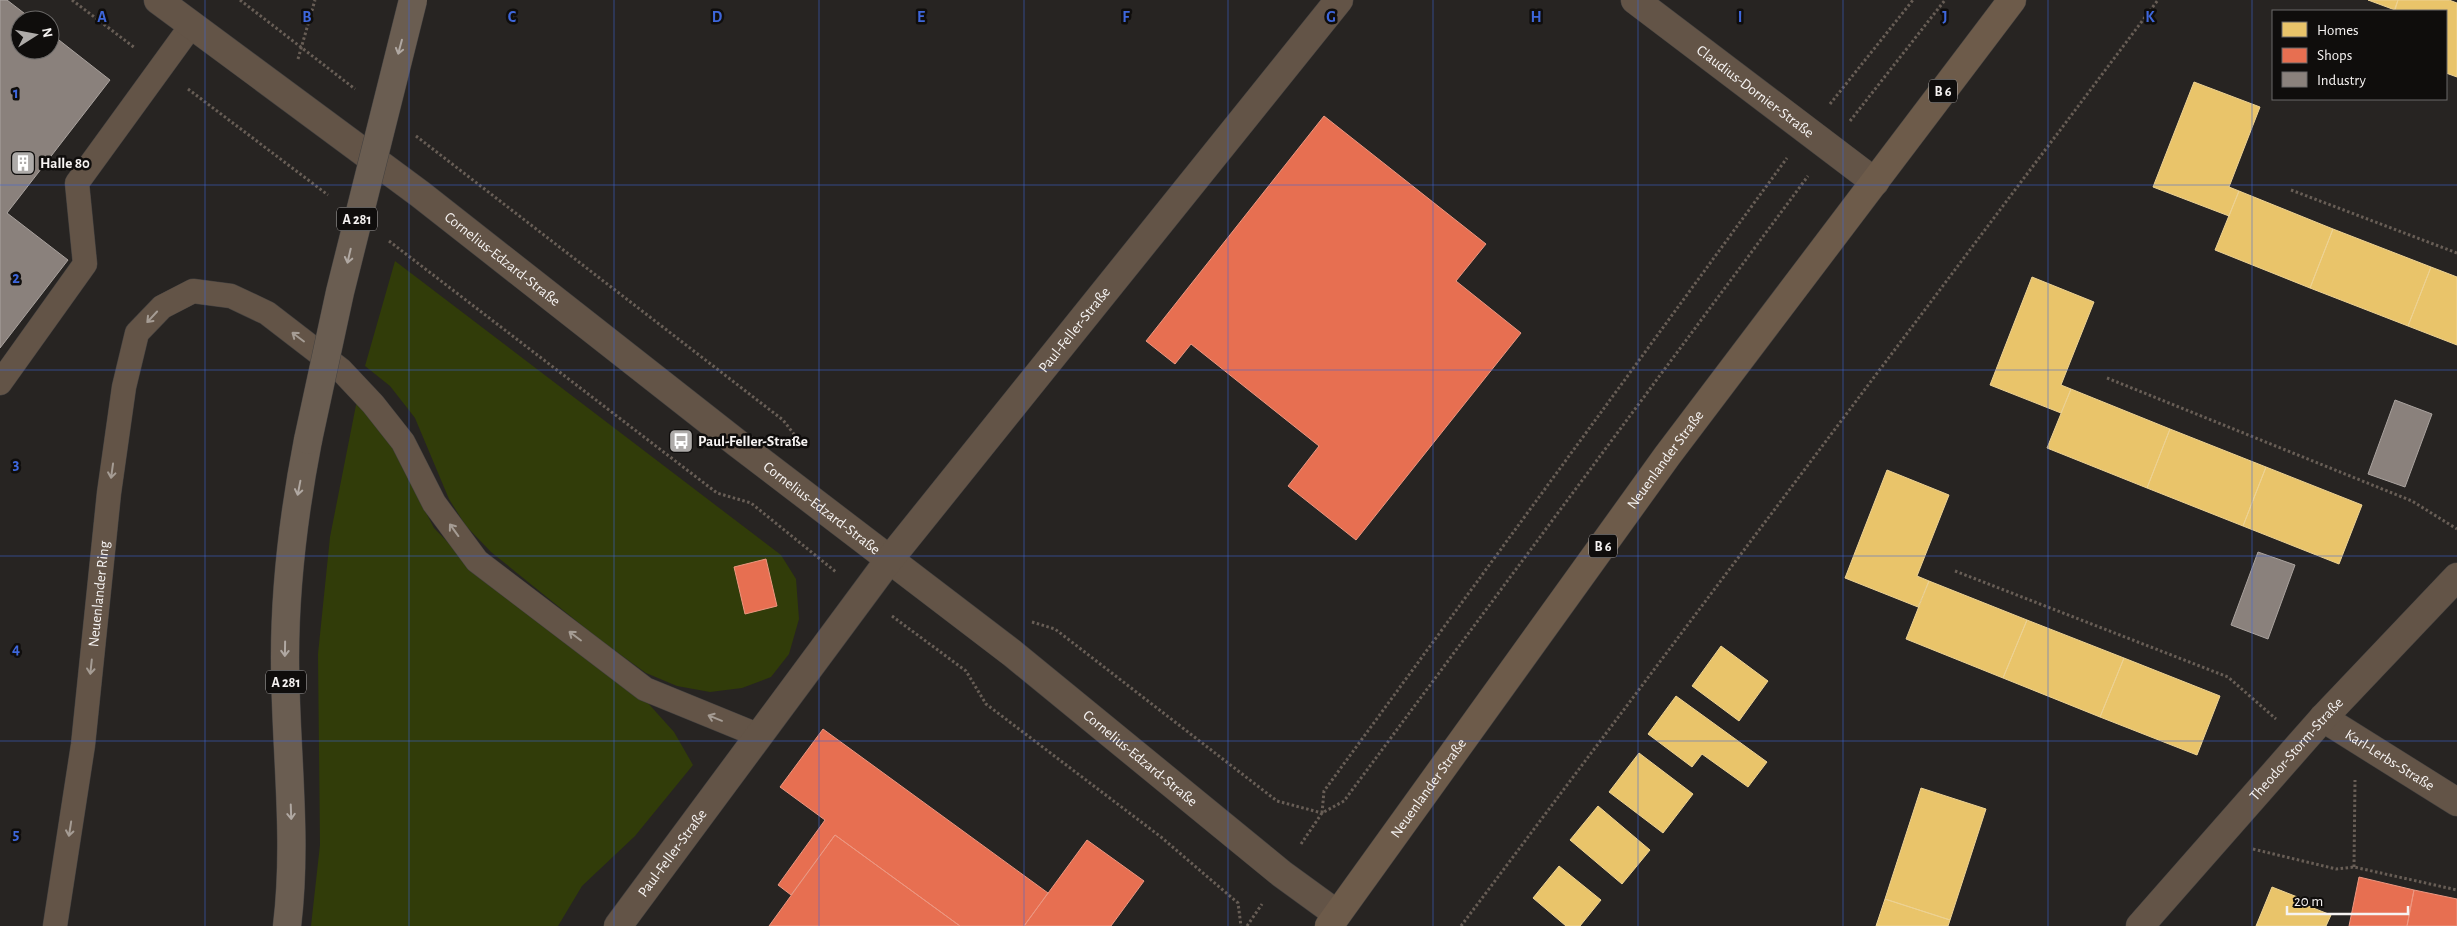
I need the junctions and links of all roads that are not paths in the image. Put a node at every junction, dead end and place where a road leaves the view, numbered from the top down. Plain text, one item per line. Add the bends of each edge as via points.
1 (158, 0) edge
2 (412, 0) edge
3 (1338, 0) edge
4 (1635, 0) edge
5 (2012, 0) edge
6 (191, 26) junction
7 (1875, 182) junction
8 (0, 383) edge
9 (889, 560) junction
10 (2457, 577) edge
11 (2324, 718) junction
12 (760, 736) junction
13 (2457, 802) edge
14 (1333, 920) edge
15 (55, 926) edge
16 (287, 926) edge
17 (618, 926) edge
18 (2140, 926) edge

1 - 6 street, Cornelius-Edzard-Straße
2 -> 16 highway, A 281, bridge via 366,181 296,499 286,585 285,659 292,842
3 - 9 street, Paul-Feller-Straße
4 - 7 street, Claudius-Dornier-Straße
5 - 7 main road, Neuenlander Straße / B 6
6 - 8 lane via 77,183 86,264
6 - 9 street, Cornelius-Edzard-Straße via 420,194
7 - 14 main road, Neuenlander Straße / B 6 via 1668,456
9 - 12 street, Paul-Feller-Straße
9 - 14 street, Cornelius-Edzard-Straße via 1012,653 1282,874
10 - 11 street, Theodor-Storm-Straße
11 - 13 street, Karl-Lerbs-Straße
11 - 18 street, Theodor-Storm-Straße
12 -> 15 lane, Neuenlander Ring via 645,689 477,562 434,503 404,442 341,370 267,313 231,296 193,291 162,307 137,333 124,388 109,493 83,745
12 - 17 street, Paul-Feller-Straße

